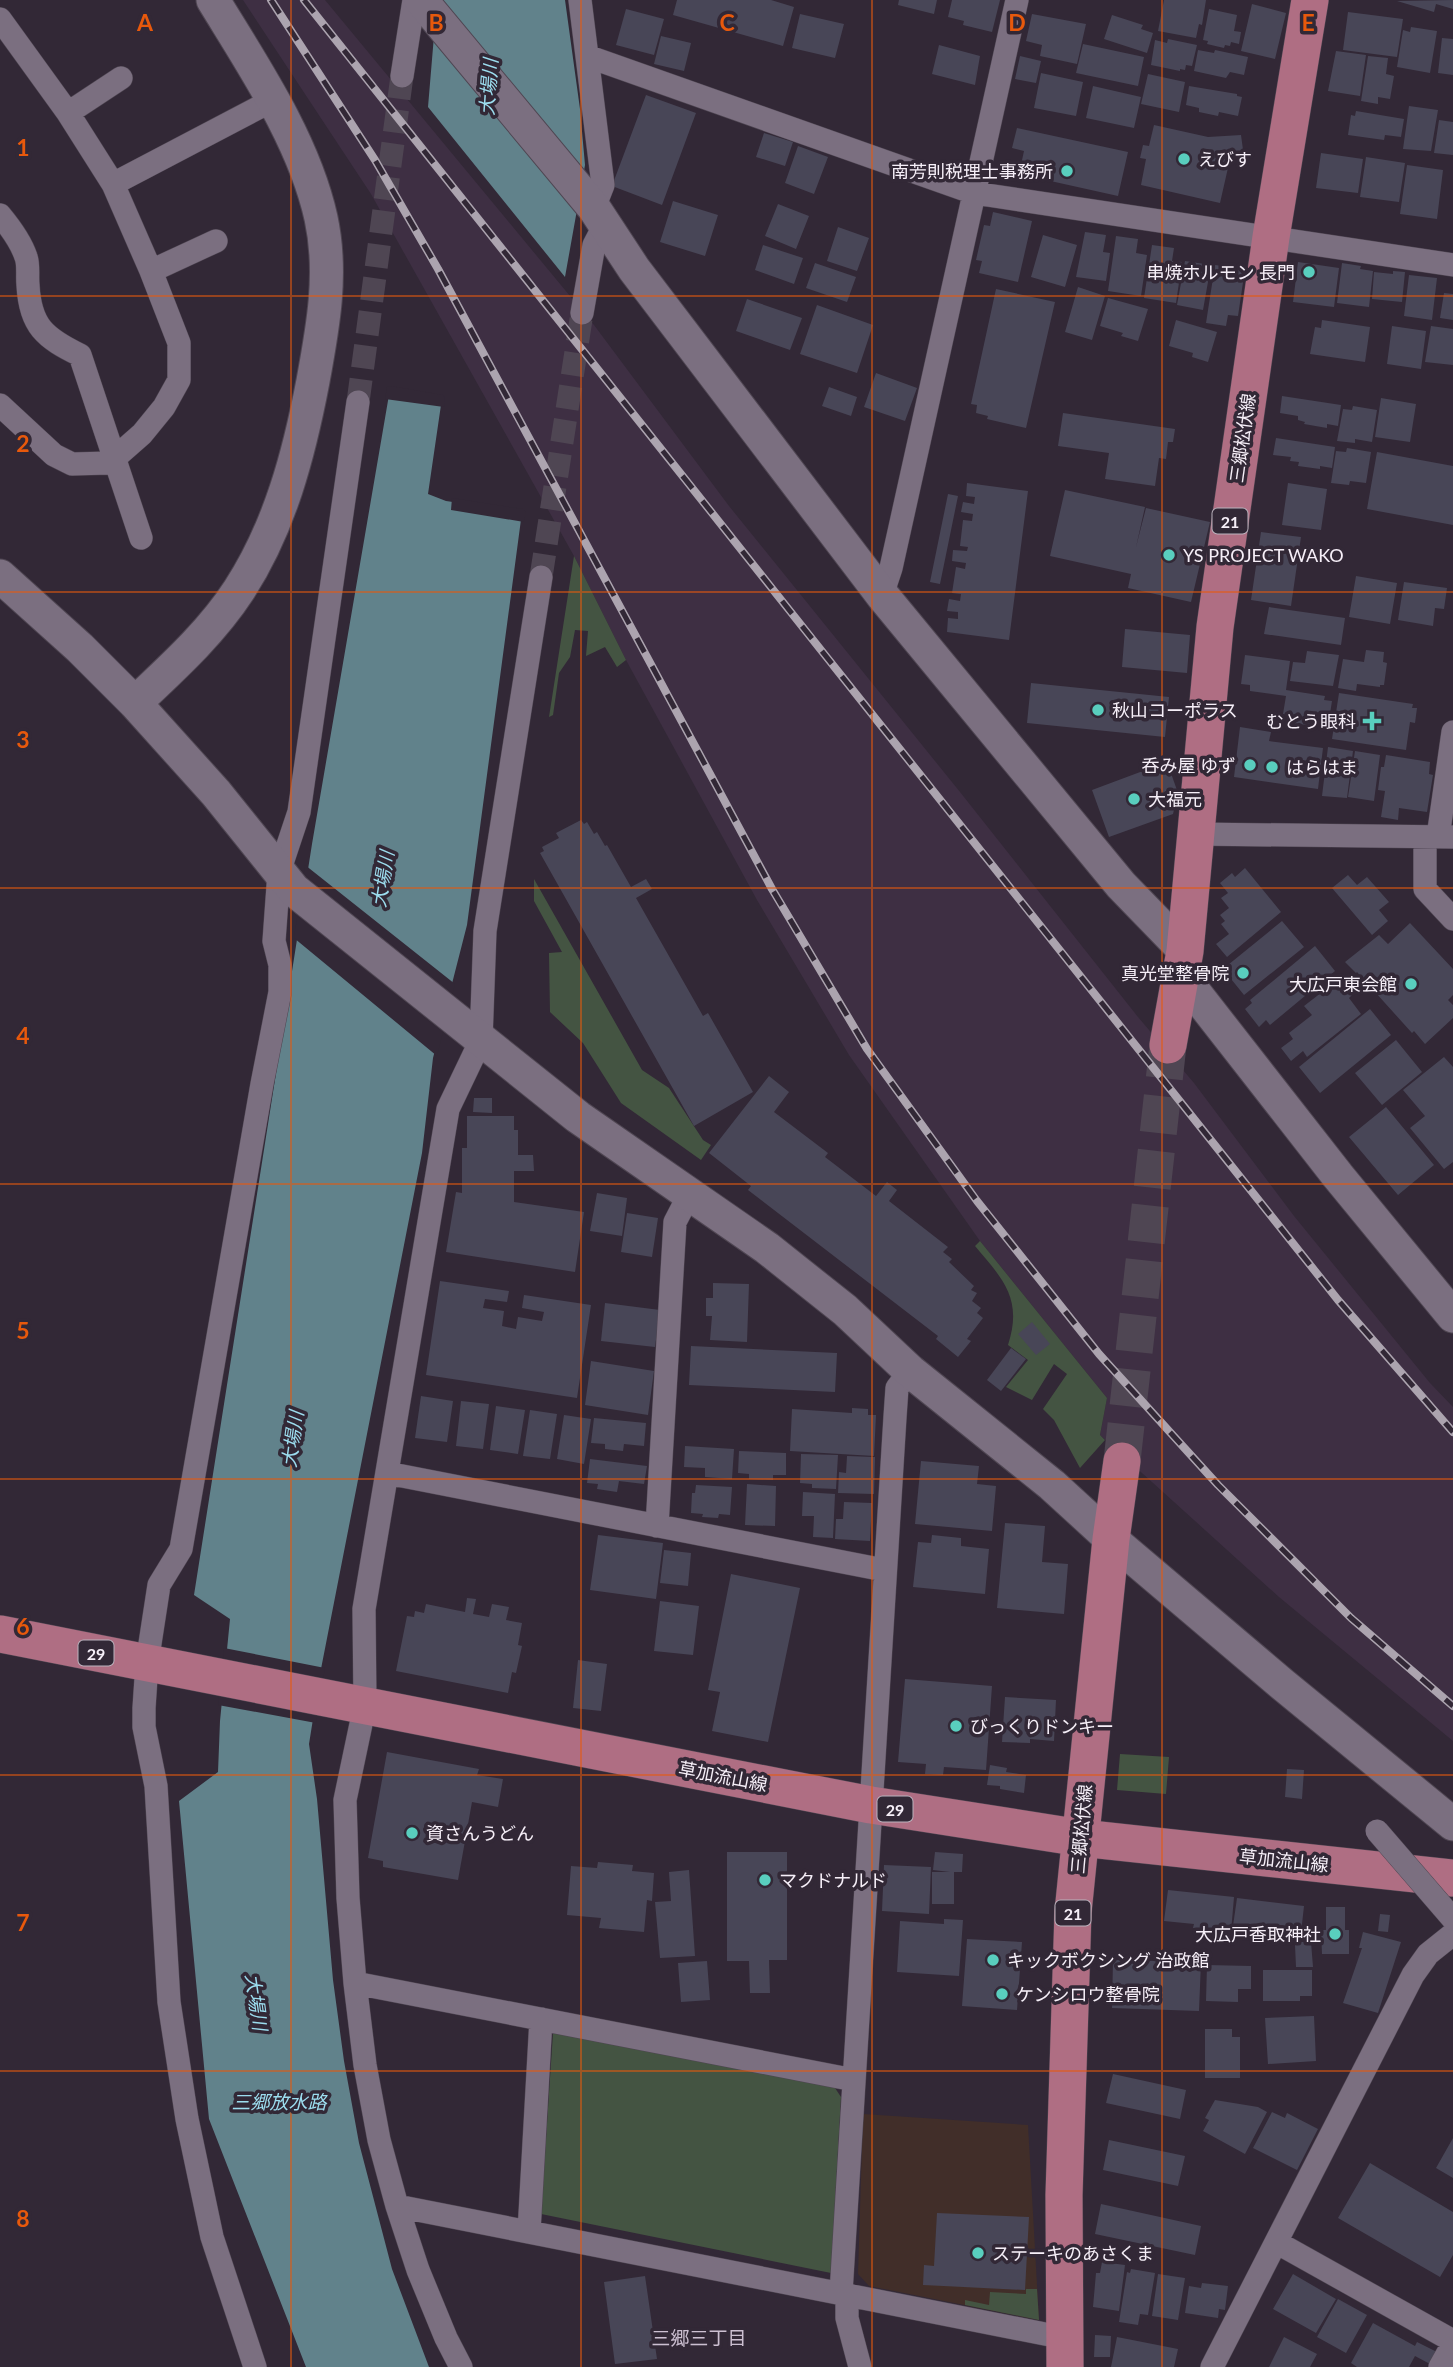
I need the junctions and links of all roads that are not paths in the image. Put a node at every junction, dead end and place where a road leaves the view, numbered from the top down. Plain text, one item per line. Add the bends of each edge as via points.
1 (214, 0) edge
2 (580, 0) edge
3 (1017, 0) edge
4 (1310, 0) edge
5 (422, 5) edge
6 (0, 19) edge
7 (587, 55) junction
8 (402, 76) tunnel mouth
9 (121, 78) dead end
10 (273, 100) junction
11 (68, 113) junction
12 (113, 184) junction
13 (974, 193) junction
14 (594, 209) junction
15 (0, 215) edge
16 (1271, 237) junction
17 (216, 241) dead end
18 (1453, 265) edge
19 (151, 271) junction
20 (582, 313) tunnel mouth
21 (358, 402) tunnel mouth
22 (0, 405) edge
23 (116, 458) junction
24 (141, 538) dead end
25 (0, 576) edge
26 (541, 577) tunnel mouth
27 (882, 596) junction
28 (135, 703) junction
29 (1453, 733) edge
30 (1195, 834) junction
31 (1439, 837) edge
32 (286, 881) junction
33 (1453, 919) edge
34 (1183, 963) junction
35 (470, 1031) junction
36 (1168, 1045) tunnel mouth
37 (689, 1195) junction
38 (1447, 1298) edge
39 (910, 1371) junction
40 (1122, 1461) tunnel mouth
41 (387, 1473) junction
42 (657, 1526) junction
43 (1111, 1538) junction
44 (884, 1570) junction
45 (0, 1634) edge
46 (147, 1664) junction
47 (354, 1704) junction
48 (871, 1805) junction
49 (1453, 1824) edge
50 (1377, 1831) dead end
51 (1081, 1838) junction
52 (1453, 1878) edge
53 (1453, 1919) edge
54 (1453, 1934) edge
55 (355, 1983) junction
56 (541, 2019) junction
57 (853, 2080) junction
58 (397, 2206) junction
59 (529, 2232) junction
60 (1276, 2242) junction
61 (844, 2294) junction
62 (1453, 2342) edge
63 (1065, 2353) edge
64 (256, 2367) edge
65 (461, 2367) edge
66 (860, 2367) edge
67 (1212, 2367) edge
68 (1440, 2367) edge

1 - 10 street
2 - 7 street
3 - 13 street
4 - 16 main road, 三郷松伏線 / 21
5 - 8 street
5 - 14 street
6 - 11 street
7 - 13 street
7 - 14 street via 603,185
9 - 11 street
10 - 12 street
10 - 28 street via 309,180 327,256 327,300 305,423 273,527 239,590 182,659
11 - 12 street
12 - 19 street
13 - 16 street
13 - 27 street
14 - 20 street via 594,245
14 - 27 street via 634,270
15 - 23 street via 27,259 29,305 39,326 54,342 80,355
16 - 18 street
16 - 30 main road, 三郷松伏線 / 21 via 1215,626
17 - 19 street
19 - 23 street via 179,343 179,380 157,416
21 - 32 street
22 - 23 street via 54,455 72,464 109,463
23 - 24 street
25 - 28 street
26 - 35 street
27 - 34 street
28 - 32 street via 216,793
29 - 31 street
30 - 31 street
30 - 34 main road, 三郷松伏線 / 21
31 - 33 street via 1425,889
32 - 35 street
32 - 46 street via 274,941 280,992 181,1549 159,1585
34 - 36 main road, 三郷松伏線 / 21
34 - 38 street via 1338,1176
35 - 37 street via 578,1117
35 - 41 street via 449,1109
37 - 39 street via 767,1248 845,1310
37 - 42 street via 675,1222
39 - 43 street
39 - 44 street via 897,1388
40 - 43 main road, 三郷松伏線 / 21
41 - 42 street
41 - 47 street via 364,1609
42 - 44 street
43 - 49 street
43 - 51 main road, 三郷松伏線 / 21
44 - 48 street
45 - 46 main road, 草加流山線 / 29
46 - 47 main road, 草加流山線 / 29
46 - 64 street via 144,1727 156,1787 169,2002 187,2119 212,2236
47 - 48 main road, 草加流山線 / 29
47 - 55 street via 345,1800
48 - 51 main road, 草加流山線 / 29
48 - 57 street
50 - 53 street, bridge
51 - 52 main road, 草加流山線 / 29
51 - 63 main road, 三郷松伏線 / 21 via 1068,2043
54 - 60 street via 1428,1954 1413,1975
55 - 56 street
55 - 58 street via 379,2140
56 - 57 street
56 - 59 street
57 - 61 street
58 - 59 street
58 - 65 street via 418,2270
59 - 61 street
60 - 62 street
60 - 67 street
61 - 63 street
61 - 66 street
62 - 68 street

